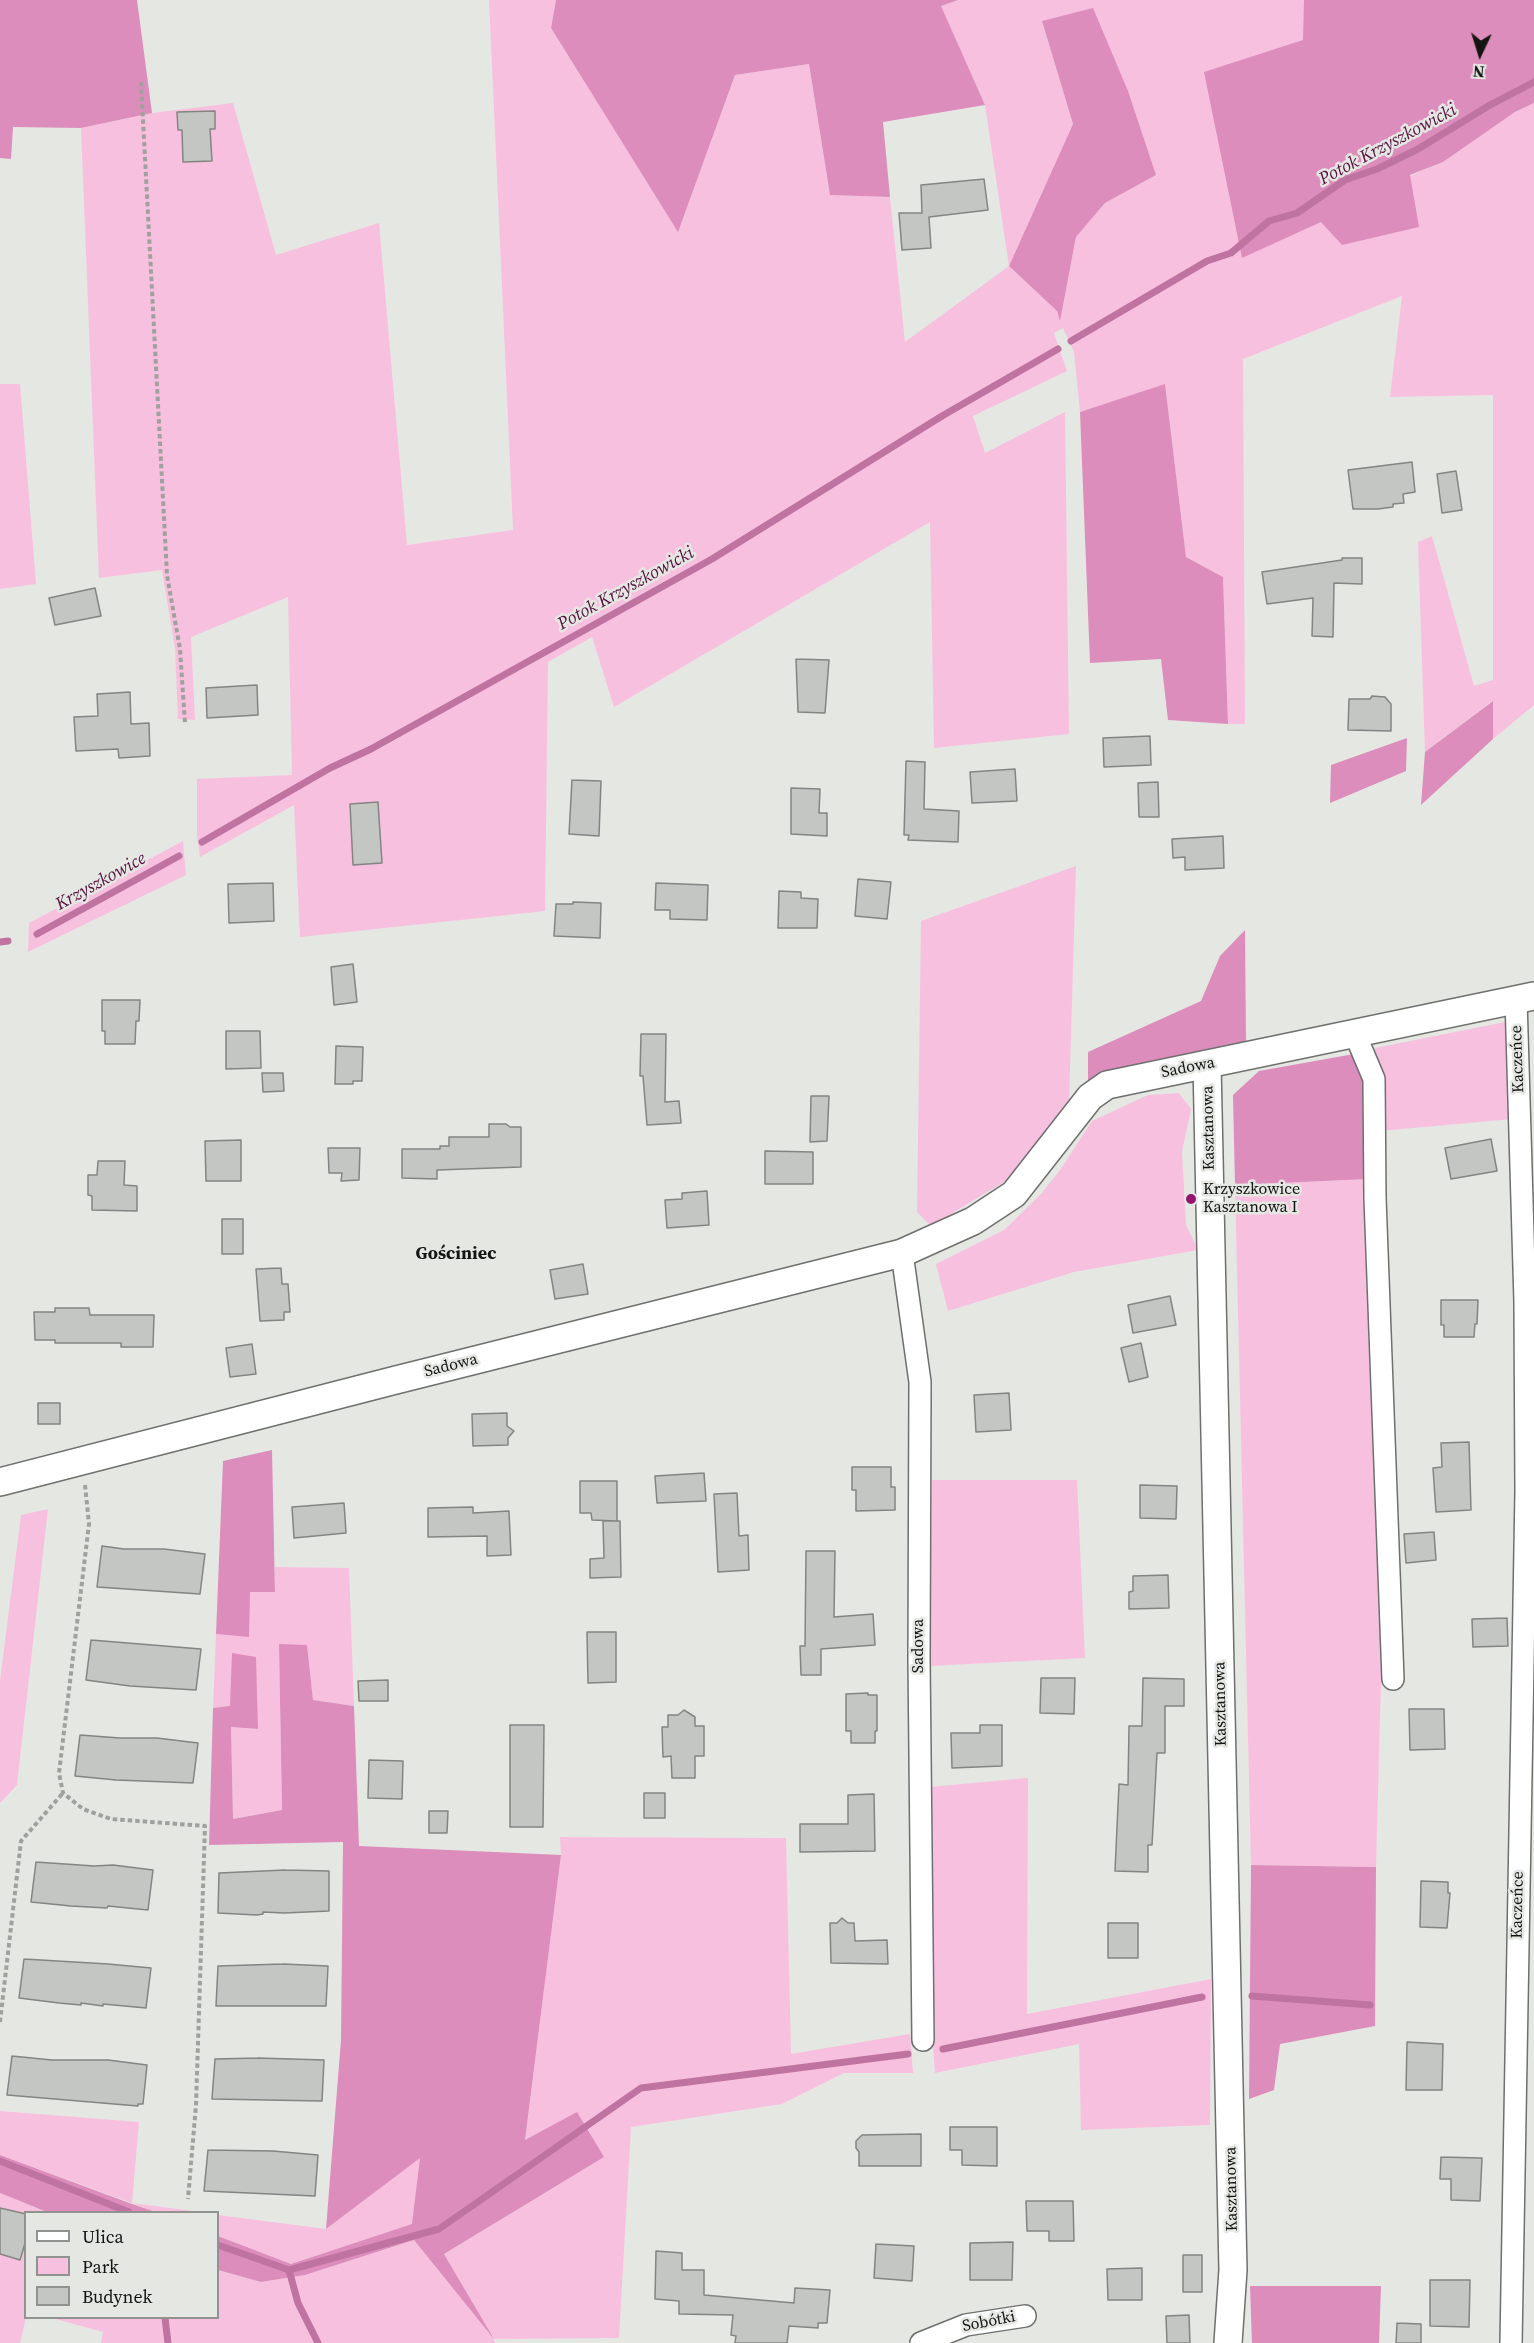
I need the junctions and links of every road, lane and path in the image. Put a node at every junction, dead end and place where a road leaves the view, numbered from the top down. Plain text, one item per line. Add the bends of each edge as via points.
1 (141, 82) dead end
2 (185, 723) dead end
3 (1525, 998) edge
4 (1355, 1034) junction
5 (1207, 1064) junction
6 (902, 1253) junction
7 (89, 1479) dead end
8 (0, 1482) edge
9 (1393, 1679) dead end
10 (63, 1793) junction
11 (0, 2022) edge
12 (923, 2040) dead end
13 (188, 2199) dead end
14 (1025, 2316) dead end
15 (921, 2343) edge
16 (1228, 2343) edge
17 (1511, 2343) edge

1 - 2 path via 167,575 180,649
3 - 4 street, Sadowa
3 - 17 street, Kaczeńce via 1526,1491
4 - 5 street, Sadowa
4 - 9 street via 1374,1079
5 - 6 street, Sadowa via 1107,1085 1090,1097 1014,1194 973,1221
5 - 16 street, Kasztanowa via 1233,2270
6 - 8 street, Sadowa
6 - 12 street, Sadowa via 920,1382
7 - 10 path via 85,1484 89,1524 59,1773
10 - 11 path via 21,1841
10 - 13 path via 83,1809 111,1819 205,1826 196,2105
14 - 15 street, Sobótki via 966,2325

